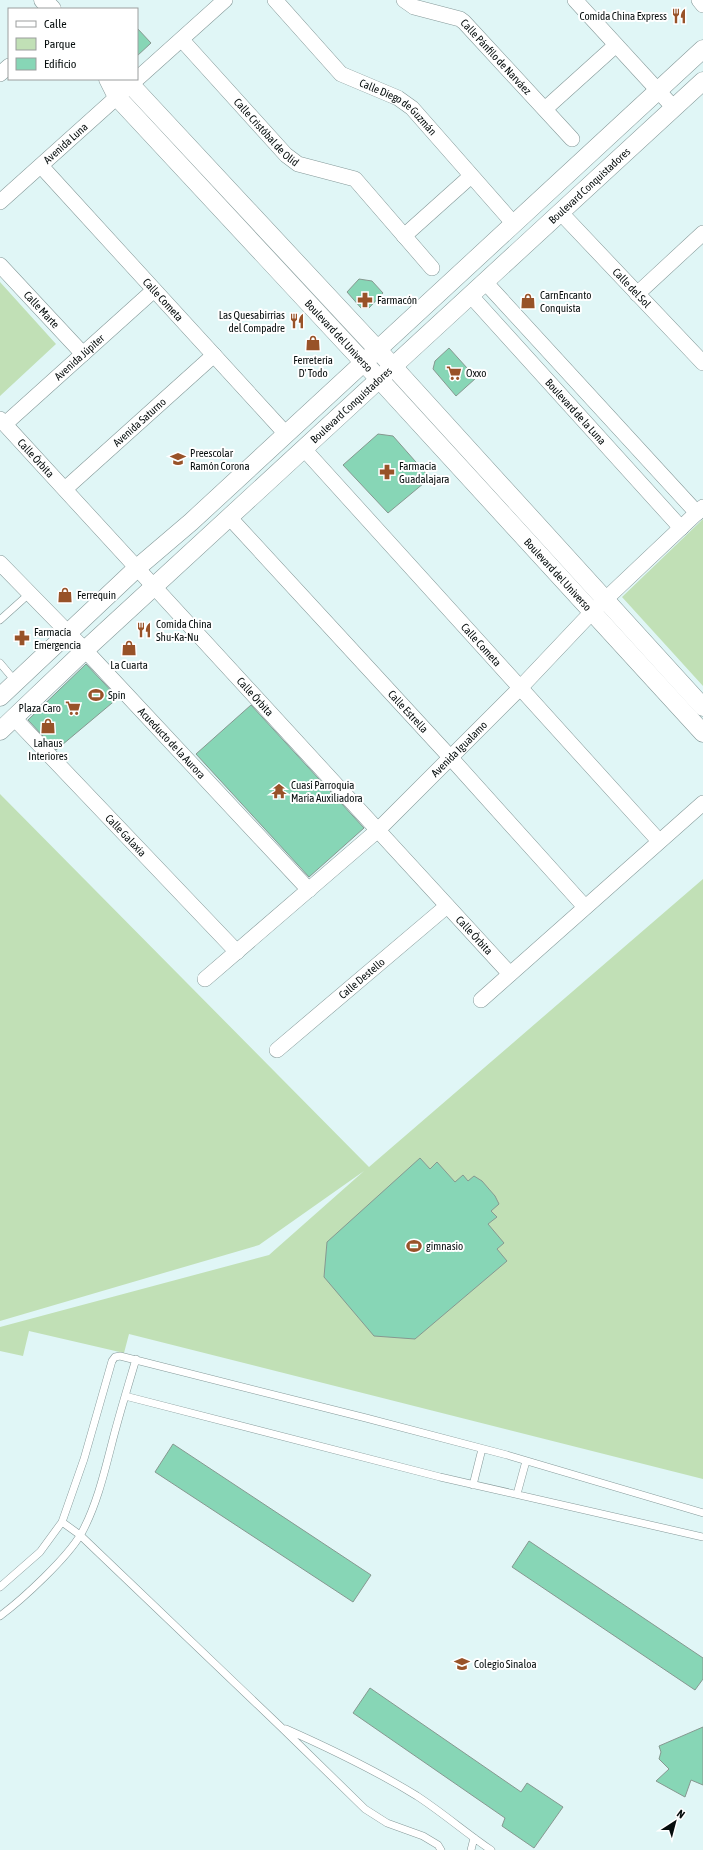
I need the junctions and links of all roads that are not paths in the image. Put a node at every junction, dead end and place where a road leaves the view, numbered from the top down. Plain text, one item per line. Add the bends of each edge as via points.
1 (43, 0) edge
2 (226, 0) edge
3 (275, 0) edge
4 (404, 0) edge
5 (575, 0) edge
6 (699, 0) edge
7 (703, 5) edge
8 (51, 8) edge
9 (182, 40) junction
10 (616, 45) junction
11 (703, 49) edge
12 (8, 67) edge
13 (0, 74) edge
14 (138, 74) edge
15 (108, 80) edge
16 (703, 81) edge
17 (127, 82) edge
18 (658, 91) junction
19 (117, 97) junction
20 (674, 108) junction
21 (545, 109) junction
22 (572, 139) dead end
23 (41, 166) junction
24 (471, 176) junction
25 (0, 202) edge
26 (561, 213) junction
27 (514, 224) junction
28 (703, 233) edge
29 (404, 236) junction
30 (0, 265) edge
31 (432, 268) dead end
32 (486, 282) junction
33 (154, 290) junction
34 (637, 294) junction
35 (471, 296) junction
36 (378, 350) junction
37 (83, 354) junction
38 (214, 355) junction
39 (364, 362) junction
40 (703, 363) edge
41 (562, 366) junction
42 (393, 367) junction
43 (380, 380) junction
44 (547, 380) junction
45 (2, 422) edge
46 (286, 434) junction
47 (304, 449) junction
48 (499, 482) junction
49 (65, 489) junction
50 (484, 494) junction
51 (700, 510) edge
52 (230, 518) junction
53 (681, 528) junction
54 (0, 563) edge
55 (137, 568) junction
56 (154, 586) junction
57 (30, 593) junction
58 (605, 599) junction
59 (592, 612) junction
60 (0, 620) edge
61 (69, 634) junction
62 (85, 650) junction
63 (0, 663) edge
64 (16, 682) junction
65 (520, 687) junction
66 (0, 697) edge
67 (703, 706) edge
68 (14, 718) junction
69 (0, 731) edge
70 (703, 733) edge
71 (450, 757) junction
72 (703, 803) edge
73 (378, 830) junction
74 (659, 841) junction
75 (309, 890) junction
76 (447, 906) junction
77 (585, 907) junction
78 (237, 952) junction
79 (510, 974) junction
80 (204, 978) dead end
81 (481, 1000) dead end
82 (277, 1050) dead end
83 (136, 1359) junction
84 (125, 1396) junction
85 (482, 1449) junction
86 (526, 1460) junction
87 (473, 1485) junction
88 (517, 1494) junction
89 (703, 1513) edge
90 (62, 1522) junction
91 (80, 1535) junction
92 (703, 1537) edge
93 (0, 1587) edge
94 (0, 1616) edge
95 (282, 1728) junction
96 (474, 1838) junction
97 (441, 1850) edge
98 (471, 1850) edge
99 (491, 1850) edge

1 - 8 street
2 - 9 street, Avenida Luna
3 - 24 street, Calle Diego de Guzmán via 341,74 406,102
4 - 21 street, Calle Pánfilo de Narváez via 414,7 464,22
5 - 10 street
6 - 7 street
9 - 14 street, Avenida Luna
9 - 29 street, Calle Cristóbal de Olid via 286,155 298,164 355,179
10 - 18 street
10 - 21 street
11 - 18 street, Boulevard Conquistadores
12 - 13 street
15 - 19 street, Boulevard del Universo
16 - 20 street, Boulevard Conquistadores
17 - 19 street, Avenida Luna
17 - 36 street, Boulevard del Universo
18 - 20 street
18 - 27 street, Boulevard Conquistadores
19 - 23 street, Avenida Luna
19 - 39 street, Boulevard del Universo
20 - 26 street, Boulevard Conquistadores
21 - 22 street, Calle Pánfilo de Narváez
23 - 25 street, Avenida Luna
23 - 33 street, Calle Cometa
24 - 27 street, Calle Diego de Guzmán
24 - 29 street
26 - 32 street, Boulevard Conquistadores
26 - 34 street, Calle del Sol
27 - 36 street, Boulevard Conquistadores
28 - 34 street
29 - 31 street, Calle Cristóbal de Olid
30 - 37 street, Calle Marte
32 - 35 street, Boulevard Conquistadores
32 - 41 street, Boulevard de la Luna
33 - 37 street, Avenida Júpiter
33 - 38 street, Calle Cometa
34 - 40 street, Calle del Sol
35 - 42 street, Boulevard Conquistadores
35 - 44 street, Boulevard de la Luna
36 - 39 street, Boulevard Conquistadores
36 - 42 street, Boulevard del Universo
37 - 45 street, Avenida Júpiter
38 - 46 street, Calle Cometa
38 - 49 street, Avenida Saturno
39 - 43 street, Boulevard del Universo
39 - 46 street, Boulevard Conquistadores
41 - 44 street
41 - 51 street, Boulevard de la Luna
42 - 43 street, Boulevard Conquistadores
42 - 48 street, Boulevard del Universo
43 - 47 street, Boulevard Conquistadores
43 - 50 street, Boulevard del Universo
44 - 53 street, Boulevard de la Luna
45 - 49 street, Calle Órbita
46 - 55 street, Boulevard Conquistadores
47 - 52 street, Boulevard Conquistadores
47 - 65 street, Calle Cometa
48 - 50 street
48 - 58 street, Boulevard del Universo
49 - 55 street, Calle Órbita
50 - 59 street, Boulevard del Universo
51 - 53 street, Avenida Igualamo
52 - 56 street, Boulevard Conquistadores
52 - 71 street, Calle Estrella
53 - 58 street, Avenida Igualamo
54 - 57 street, Acueducto de la Aurora
55 - 56 street, Calle Órbita
55 - 61 street, Boulevard Conquistadores
56 - 62 street, Boulevard Conquistadores
56 - 73 street, Calle Órbita
57 - 60 lane
57 - 61 street, Acueducto de la Aurora
58 - 59 street, Avenida Igualamo
58 - 67 street, Boulevard del Universo
59 - 65 street, Avenida Igualamo
59 - 70 street, Boulevard del Universo
61 - 62 street, Acueducto de la Aurora
61 - 64 street, Boulevard Conquistadores
62 - 68 street, Boulevard Conquistadores
62 - 75 street, Acueducto de la Aurora
63 - 64 lane
64 - 66 street, Boulevard Conquistadores
65 - 71 street, Avenida Igualamo
65 - 74 street, Calle Cometa
68 - 69 street, Boulevard Conquistadores
68 - 78 street, Calle Galaxia
71 - 73 street, Avenida Igualamo
71 - 77 street, Calle Estrella
72 - 74 street
73 - 75 street, Avenida Igualamo
73 - 76 street, Calle Órbita
74 - 77 street
75 - 78 street, Avenida Igualamo
76 - 79 street, Calle Órbita
76 - 82 street, Calle Destello
77 - 79 street
78 - 80 street, Avenida Igualamo
79 - 81 street
83 - 84 lane
83 - 85 lane
83 - 90 lane via 120,1356 112,1361 82,1466
84 - 87 lane
84 - 91 lane via 102,1480
85 - 86 lane
85 - 87 lane
86 - 88 lane
86 - 89 lane
87 - 88 lane
88 - 92 lane
90 - 91 lane
90 - 93 lane via 40,1552
91 - 94 lane via 30,1591
91 - 95 lane
95 - 96 lane via 375,1771 452,1819
95 - 97 lane via 365,1809 386,1823 424,1836
96 - 98 lane
96 - 99 lane

